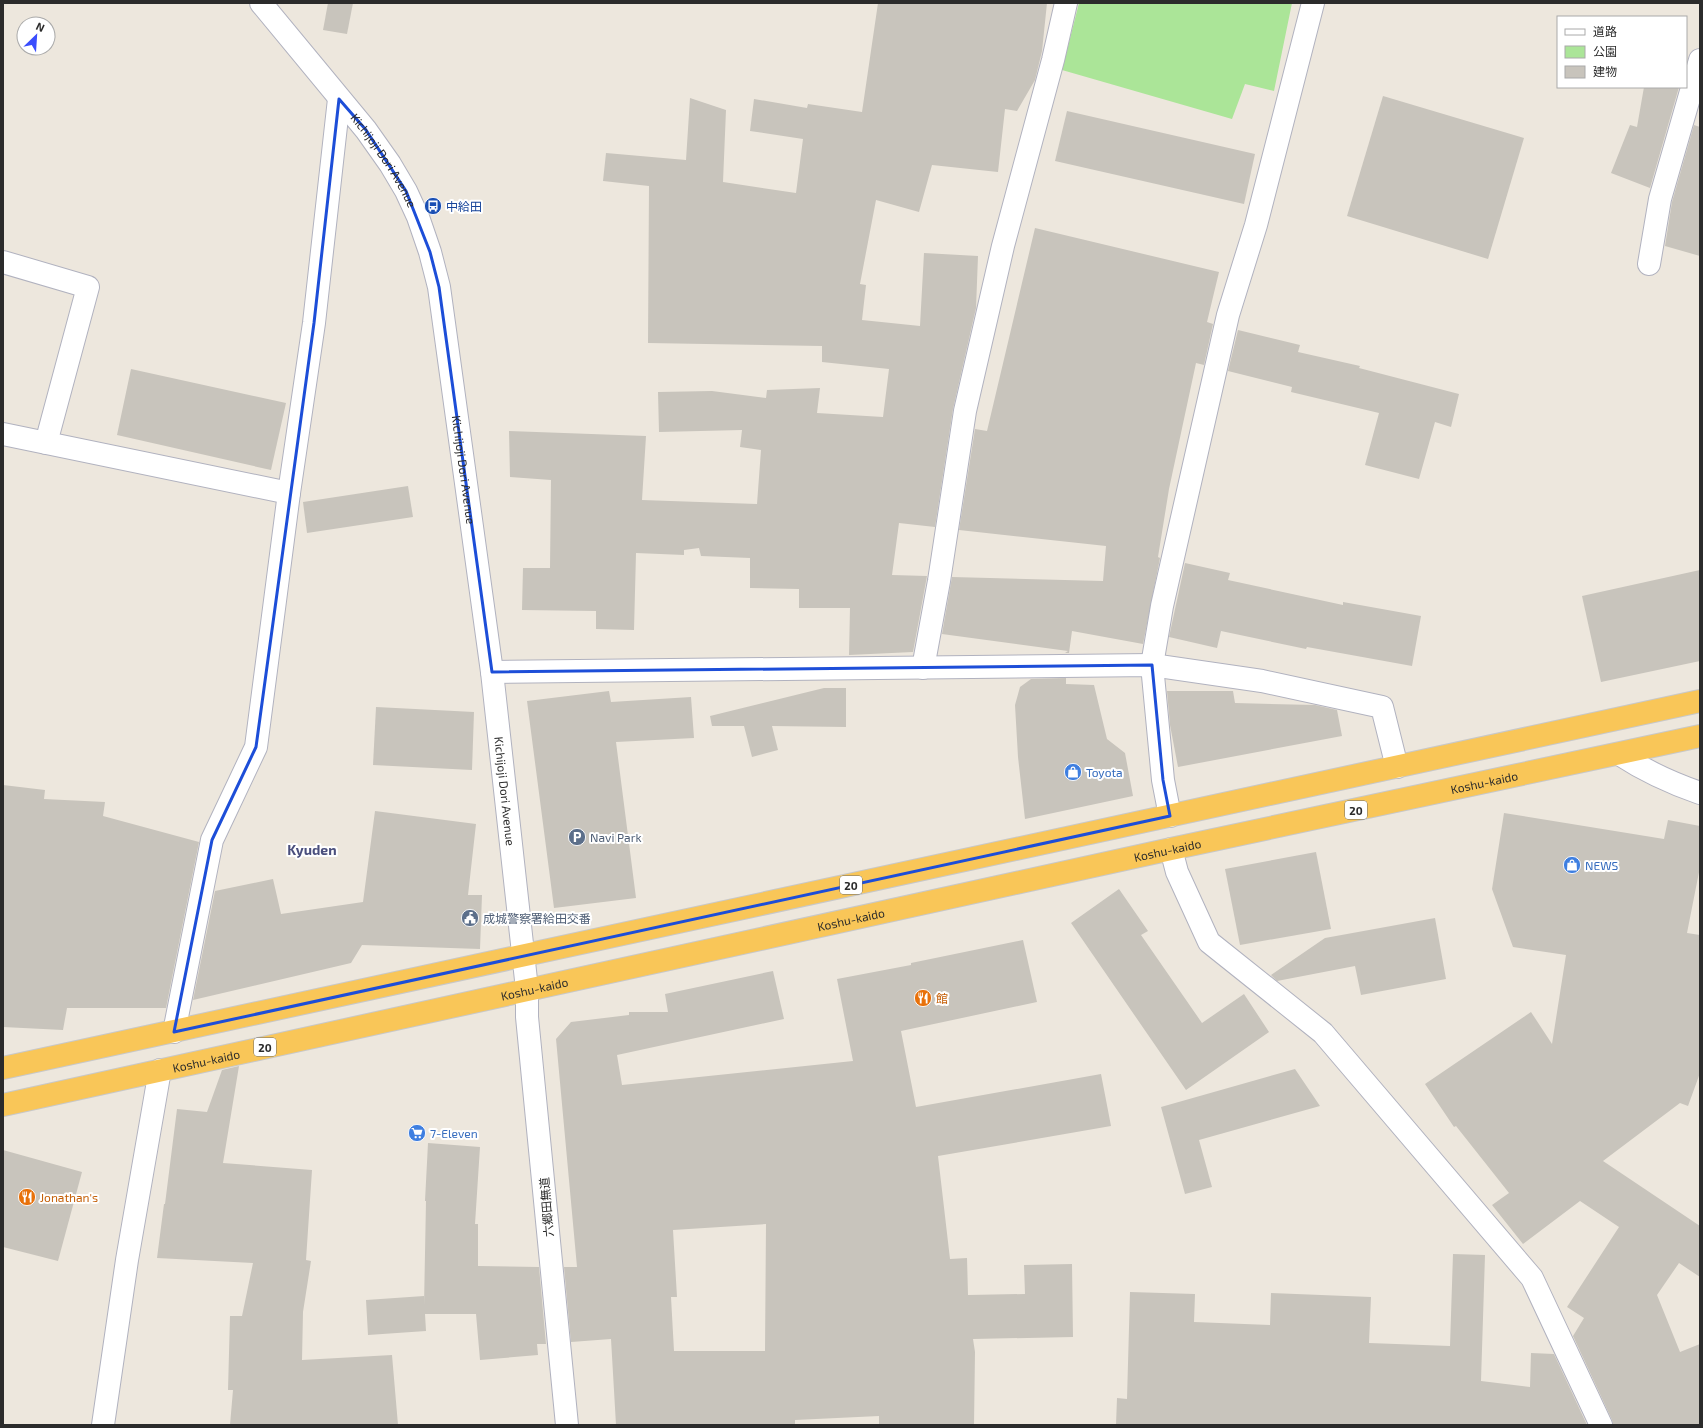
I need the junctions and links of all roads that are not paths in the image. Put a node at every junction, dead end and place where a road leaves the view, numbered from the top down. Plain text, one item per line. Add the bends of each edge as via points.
1 (1066, 3) edge
2 (1313, 3) edge
3 (269, 8) edge
4 (1700, 60) edge
5 (339, 99) junction
6 (3, 262) edge
7 (1649, 264) dead end
8 (3, 434) edge
9 (46, 443) junction
10 (289, 493) junction
11 (1152, 665) junction
12 (923, 668) junction
13 (492, 672) junction
14 (1700, 701) edge
15 (1700, 736) edge
16 (1619, 754) junction
17 (1397, 767) junction
18 (1700, 793) edge
19 (1170, 816) junction
20 (1171, 849) junction
21 (523, 955) junction
22 (527, 989) junction
23 (174, 1032) junction
24 (3, 1068) edge
25 (160, 1070) junction
26 (3, 1105) edge
27 (103, 1425) edge
28 (567, 1425) edge
29 (1601, 1425) edge

1 - 12 street via 1003,246 965,411
2 - 11 street via 1256,225 1228,315 1162,606
3 - 5 street, Kichijoji Dori Avenue
4 - 7 street via 1660,199
5 - 10 street via 314,323
5 - 13 street, Kichijoji Dori Avenue via 366,130 390,164 406,191 430,252 440,294
6 - 9 street via 88,287
8 - 9 street
9 - 10 street
10 - 23 street via 256,747 212,840
11 - 12 street
11 - 17 street via 1262,681 1382,707
11 - 19 street via 1163,780
12 - 13 street
13 - 21 street, Kichijoji Dori Avenue
14 - 17 highway, 20
15 - 16 highway, Koshu-kaido / 20
16 - 18 street via 1650,773
16 - 20 highway, Koshu-kaido / 20
17 - 19 highway, 20
19 - 21 highway, 20
20 - 22 highway, Koshu-kaido / 20 via 570,982
20 - 29 street via 1176,872 1209,942 1323,1033 1532,1278
21 - 22 street, Kichijoji Dori Avenue
21 - 23 highway, 20
22 - 25 highway, Koshu-kaido / 20
22 - 28 street, 六郷田無道 via 527,1016
23 - 24 highway, 20
25 - 26 highway, Koshu-kaido / 20
25 - 27 street via 127,1260

